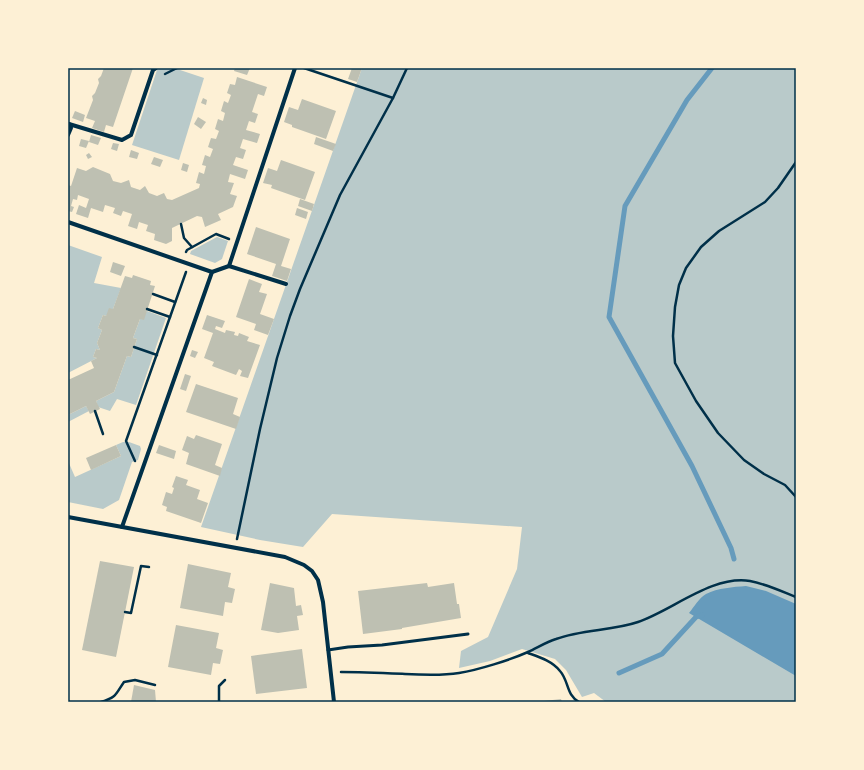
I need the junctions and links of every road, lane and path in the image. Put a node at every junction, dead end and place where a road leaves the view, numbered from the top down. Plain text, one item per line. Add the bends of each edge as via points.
1 (156, 68) edge
2 (295, 68) edge
3 (303, 68) edge
4 (407, 68) edge
5 (393, 98) junction
6 (69, 123) edge
7 (68, 135) edge
8 (796, 162) edge
9 (68, 222) edge
10 (181, 224) dead end
11 (237, 241) junction
12 (192, 247) junction
13 (183, 262) junction
14 (229, 266) junction
15 (212, 272) junction
16 (286, 284) dead end
17 (152, 294) dead end
18 (176, 302) junction
19 (147, 309) dead end
20 (170, 317) junction
21 (134, 347) dead end
22 (157, 355) junction
23 (95, 411) dead end
24 (103, 434) dead end
25 (140, 474) junction
26 (796, 497) edge
27 (68, 517) edge
28 (122, 527) junction
29 (235, 548) junction
30 (149, 567) dead end
31 (796, 597) edge
32 (125, 612) dead end
33 (468, 634) dead end
34 (328, 650) junction
35 (527, 652) junction
36 (331, 671) junction
37 (225, 680) dead end
38 (155, 685) dead end
39 (101, 702) edge
40 (219, 702) edge
41 (334, 702) edge
42 (579, 702) edge

1 - 6 street via 153,70 131,135 122,140
2 - 11 street
3 - 5 path
4 - 5 path
5 - 29 path via 340,195 290,316 260,429
6 - 7 street via 71,128
8 - 26 path via 765,202 720,231 701,248 686,268 679,285 673,336 675,363 718,433 744,460 785,486
9 - 13 street
10 - 12 path via 184,238
11 - 12 path via 216,234
11 - 14 street
12 - 13 path via 187,250
13 - 15 street
13 - 18 path via 186,272
14 - 15 street
14 - 16 street
15 - 25 street
17 - 18 path
18 - 20 path
19 - 20 path
20 - 22 path
21 - 22 path
22 - 25 path via 126,441
23 - 24 path
25 - 28 street
27 - 28 street
28 - 29 street
29 - 34 street via 285,557 300,563 312,572 318,580 323,602
30 - 32 path via 141,566 131,613
31 - 35 path via 767,585 749,581 726,582 700,591 638,622 556,639
33 - 34 lane
34 - 36 street
35 - 36 path via 459,673 431,675
35 - 42 path via 558,668 572,698
36 - 41 street
37 - 40 path via 219,686
38 - 39 path via 135,680 124,682 117,694

